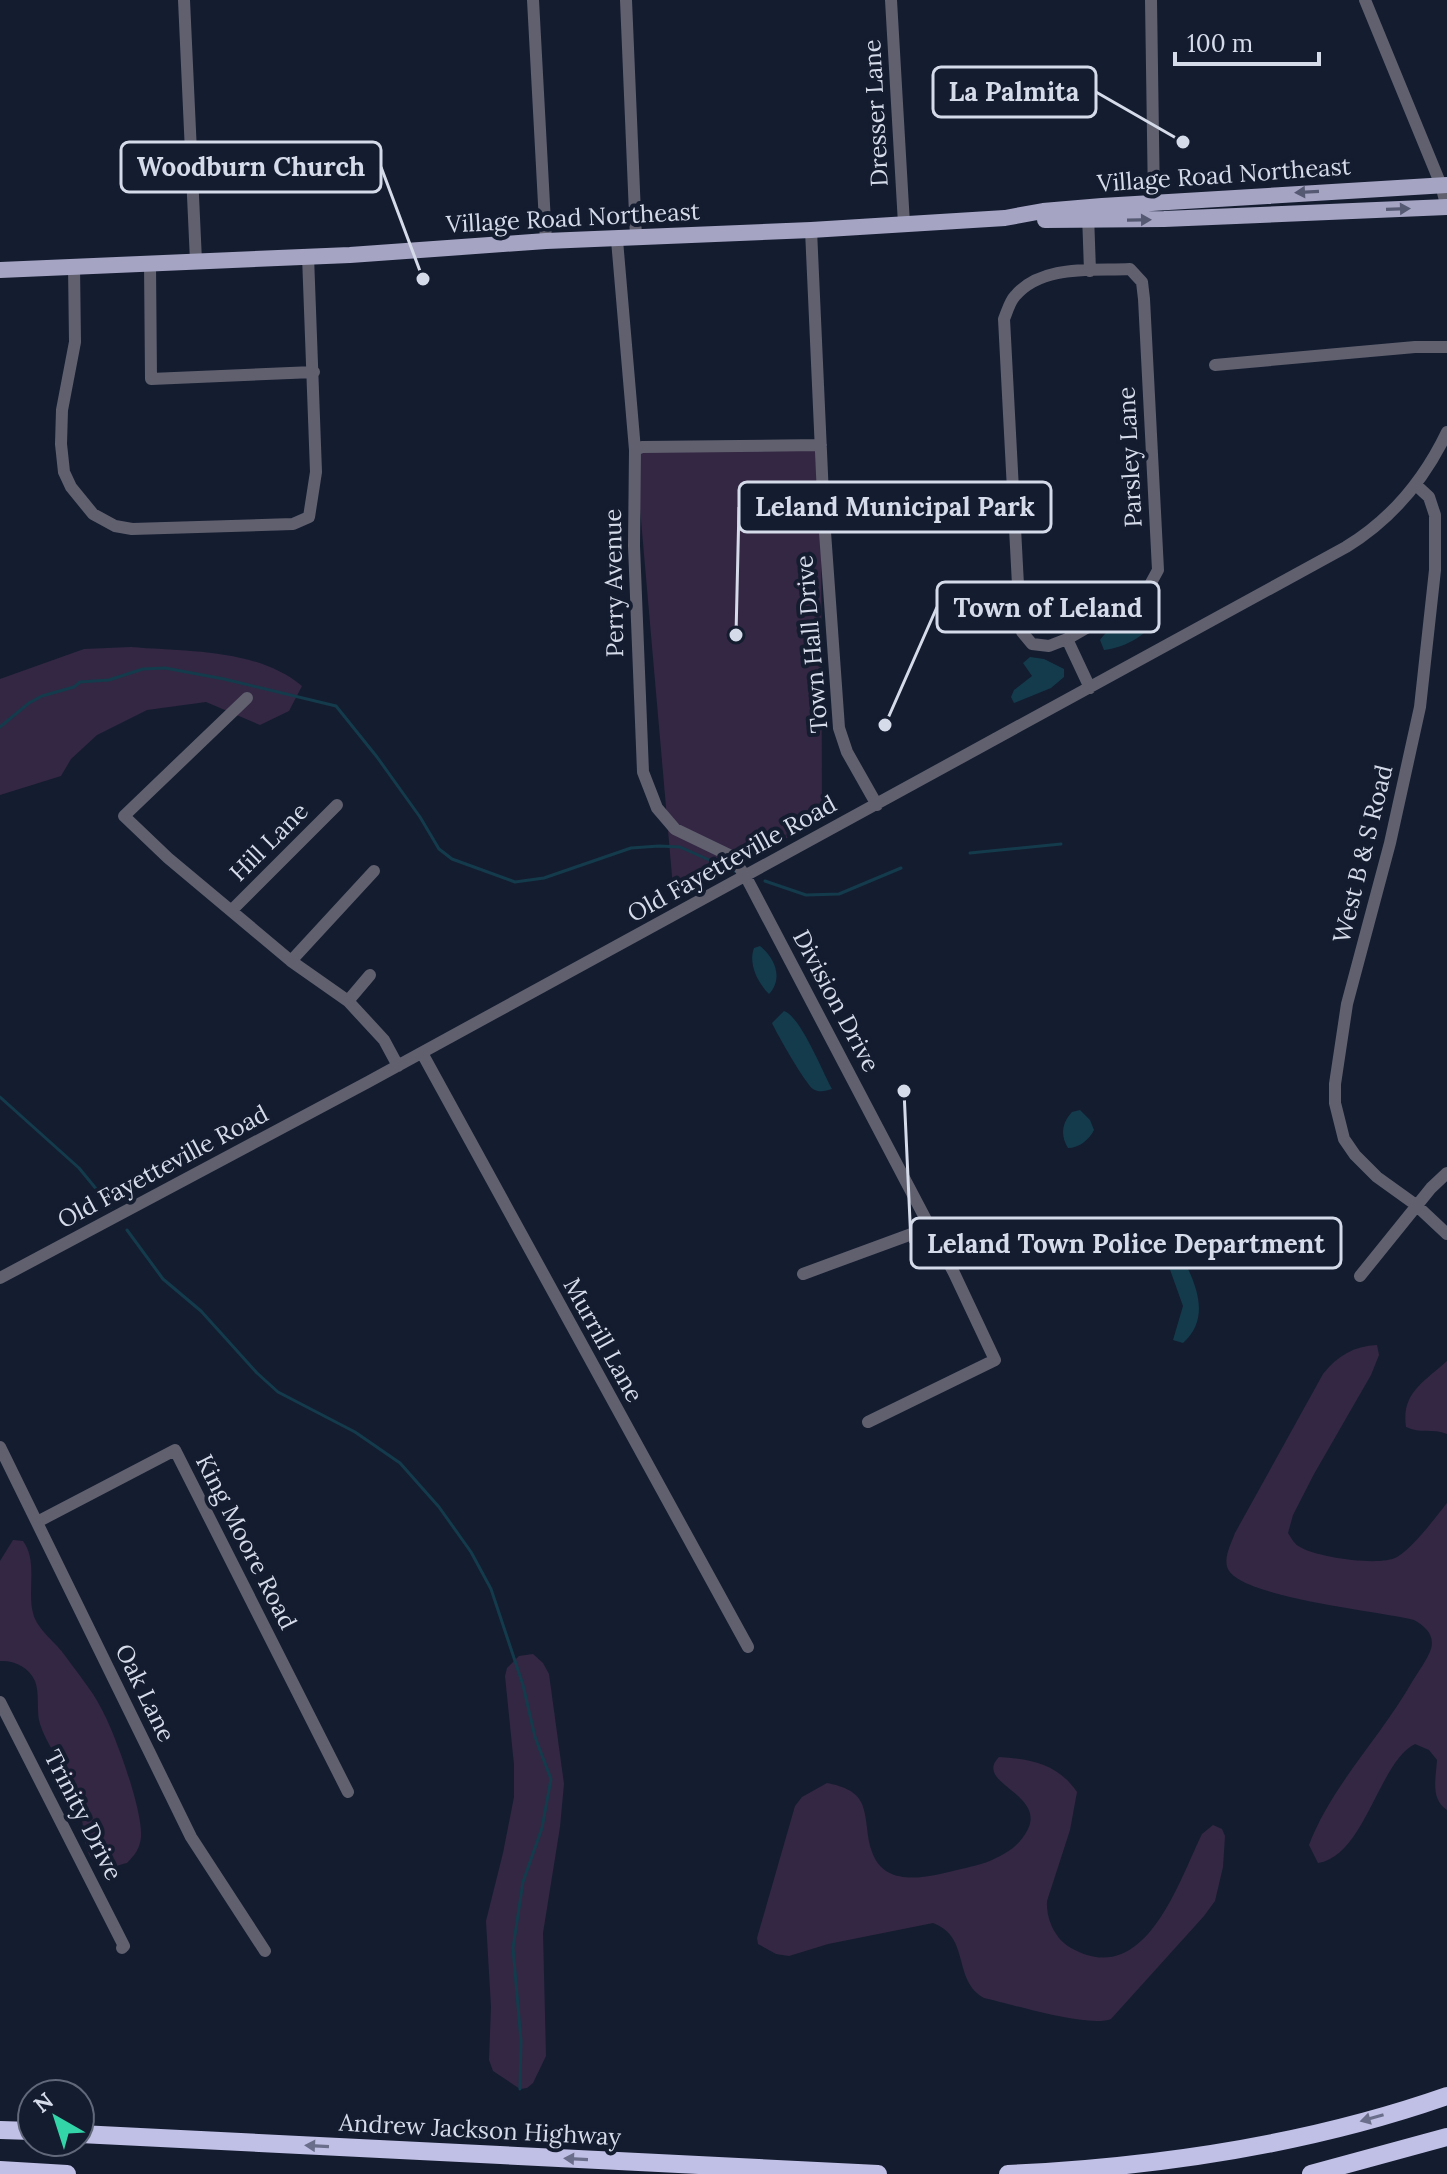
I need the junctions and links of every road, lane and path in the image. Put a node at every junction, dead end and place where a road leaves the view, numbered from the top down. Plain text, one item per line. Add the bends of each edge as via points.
1 (184, 0) edge
2 (533, 0) edge
3 (626, 0) edge
4 (891, 0) edge
5 (1151, 0) edge
6 (1365, 0) edge
7 (1444, 185) edge
8 (1154, 203) junction
9 (1447, 208) edge
10 (1088, 214) junction
11 (904, 224) junction
12 (811, 230) junction
13 (636, 238) junction
14 (617, 240) junction
15 (546, 241) junction
16 (308, 256) junction
17 (196, 261) junction
18 (150, 263) junction
19 (74, 266) junction
20 (0, 270) edge
21 (1090, 271) junction
22 (1447, 347) edge
23 (1215, 365) dead end
24 (314, 372) junction
25 (1447, 432) edge
26 (821, 445) junction
27 (635, 450) junction
28 (1416, 485) junction
29 (1067, 639) junction
30 (1090, 688) junction
31 (247, 698) dead end
32 (337, 805) dead end
33 (877, 805) junction
34 (374, 871) dead end
35 (746, 877) junction
36 (232, 910) junction
37 (291, 961) junction
38 (370, 975) dead end
39 (348, 1001) junction
40 (422, 1053) junction
41 (398, 1066) junction
42 (1447, 1173) edge
43 (1416, 1205) junction
44 (928, 1228) junction
45 (1447, 1234) edge
46 (803, 1274) dead end
47 (1360, 1276) dead end
48 (0, 1278) edge
49 (868, 1422) dead end
50 (0, 1447) edge
51 (37, 1522) junction
52 (748, 1647) dead end
53 (0, 1702) edge
54 (348, 1792) dead end
55 (122, 1948) dead end
56 (265, 1951) dead end
57 (1447, 2096) edge
58 (96, 2135) edge
59 (1447, 2137) edge
60 (0, 2170) edge
61 (67, 2174) edge
62 (878, 2174) edge
63 (1008, 2174) edge
64 (1311, 2174) edge

1 - 17 street
2 - 15 street
3 - 13 street
4 - 11 street, Dresser Lane
5 - 8 street
6 - 7 street
7 -> 8 main road, Village Road Northeast
7 - 9 street
8 - 10 main road, Village Road Northeast
10 -> 9 main road, Village Road Northeast
10 - 11 main road, Village Road Northeast
10 - 21 street
11 - 12 main road, Village Road Northeast
12 - 13 main road, Village Road Northeast
12 - 26 street, Town Hall Drive
13 - 14 main road, Village Road Northeast
14 - 15 main road, Village Road Northeast
14 - 27 street, Perry Avenue
15 - 16 main road, Village Road Northeast
16 - 17 main road, Village Road Northeast
16 - 24 street
17 - 18 main road, Village Road Northeast
18 - 19 main road, Village Road Northeast
18 - 24 street via 151,379
19 - 20 main road, Village Road Northeast
19 - 24 street via 75,342 62,421 64,472 93,514 115,526 158,530 293,524 309,517 316,472
21 - 29 street, Parsley Lane via 1130,269 1142,282 1158,570 1145,594
21 - 29 street, Parsley Lane via 1041,276 1015,296 1004,319 1020,623 1032,644 1049,646
22 - 23 street
25 - 28 street, Old Fayetteville Road
26 - 27 street
26 - 33 street, Town Hall Drive via 839,728
27 - 35 street, Perry Avenue via 643,772 657,808 675,829 731,856
28 - 30 street, Old Fayetteville Road via 1387,518 1346,547
28 - 43 street, West B & S Road via 1429,497 1435,515 1435,570 1420,707 1347,1004 1335,1084 1344,1139 1377,1177
29 - 30 street
30 - 33 street, Old Fayetteville Road
31 - 36 street via 124,816
32 - 36 street, Hill Lane
33 - 35 street, Old Fayetteville Road
34 - 37 street
35 - 40 street, Old Fayetteville Road
35 - 44 street, Division Drive
36 - 37 street
37 - 39 street
38 - 39 street
39 - 41 street via 384,1040
40 - 41 street, Old Fayetteville Road
40 - 52 street, Murrill Lane
41 - 48 street, Old Fayetteville Road
42 - 43 street
43 - 45 street, West B & S Road
43 - 47 street
44 - 46 street
44 - 49 street, Division Drive via 995,1360
50 - 51 street, Oak Lane
51 - 54 street, King Moore Road via 175,1450
51 - 56 street, Oak Lane via 191,1837
53 - 55 street, Trinity Drive
57 -> 63 highway via 1352,2124 1224,2151
62 -> 58 highway, Andrew Jackson Highway
59 - 64 highway
60 - 61 highway

